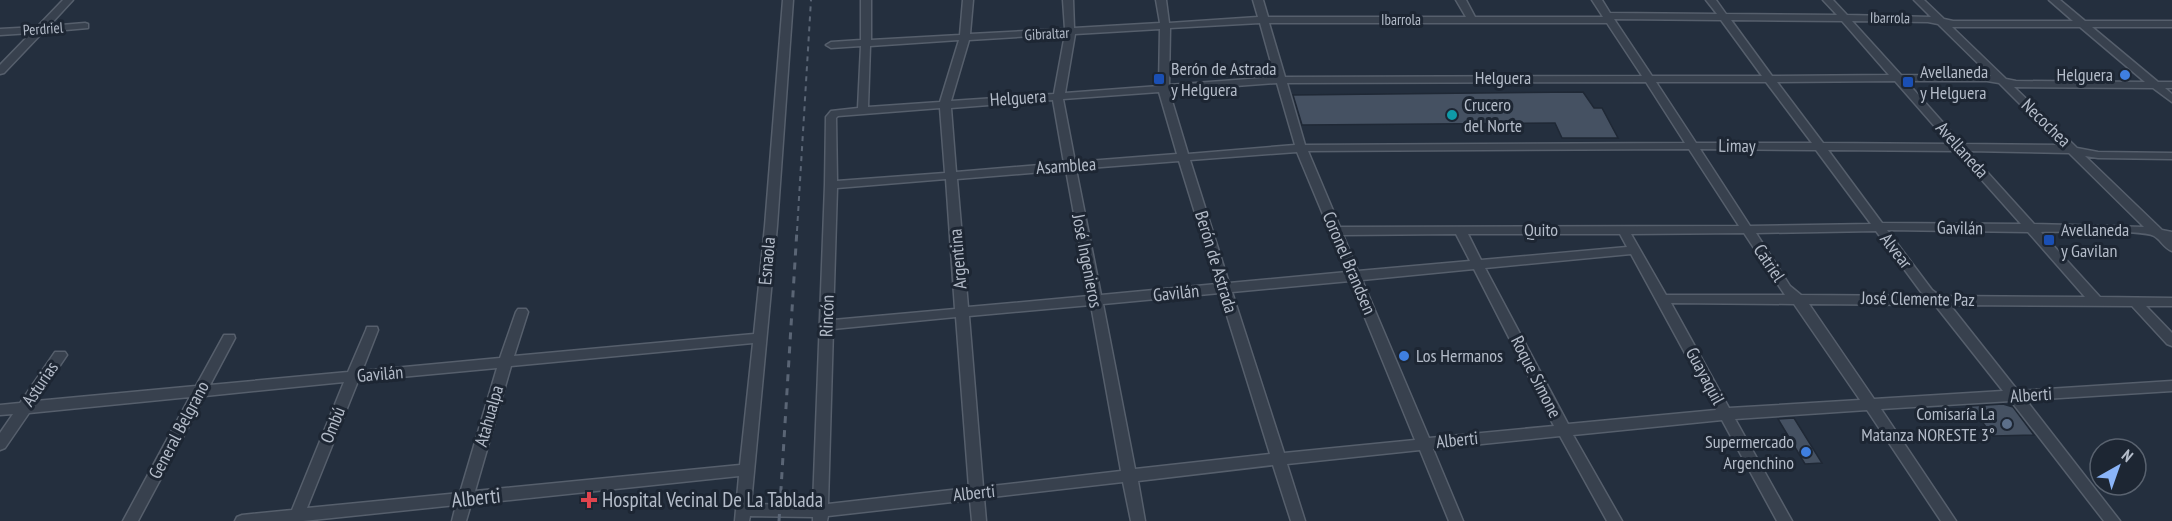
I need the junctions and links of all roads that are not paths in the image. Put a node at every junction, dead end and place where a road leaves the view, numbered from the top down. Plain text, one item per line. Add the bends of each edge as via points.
1 (68, 0) edge
2 (788, 0) edge
3 (866, 0) edge
4 (968, 0) edge
5 (1068, 0) edge
6 (1161, 0) edge
7 (1258, 0) edge
8 (1461, 0) edge
9 (1597, 0) edge
10 (1711, 0) edge
11 (1828, 0) edge
12 (1919, 0) edge
13 (2054, 0) edge
14 (1723, 16) junction
15 (1609, 18) junction
16 (1844, 18) junction
17 (1264, 20) junction
18 (1472, 20) junction
19 (1941, 21) junction
20 (2082, 24) junction
21 (2172, 24) edge
22 (85, 26) dead end
23 (1165, 27) junction
24 (39, 29) junction
25 (0, 32) edge
26 (1070, 33) junction
27 (965, 38) junction
28 (866, 44) junction
29 (831, 45) dead end
30 (0, 71) edge
31 (1648, 77) junction
32 (1768, 78) junction
33 (1897, 78) junction
34 (1281, 80) junction
35 (2003, 81) junction
36 (2156, 85) junction
37 (2172, 85) edge
38 (1164, 89) junction
39 (1058, 95) junction
40 (2172, 99) edge
41 (945, 103) junction
42 (863, 109) junction
43 (835, 113) joint
44 (1691, 146) junction
45 (1820, 147) junction
46 (1301, 148) junction
47 (1961, 148) junction
48 (2074, 151) junction
49 (2172, 156) edge
50 (1184, 158) junction
51 (1068, 166) junction
52 (951, 175) junction
53 (831, 185) junction
54 (1878, 227) junction
55 (2033, 229) junction
56 (1336, 231) junction
57 (1460, 231) junction
58 (1624, 231) junction
59 (1747, 231) junction
60 (2158, 233) junction
61 (2172, 236) edge
62 (2172, 248) edge
63 (1634, 250) junction
64 (1479, 266) junction
65 (1353, 274) junction
66 (1224, 288) junction
67 (1795, 298) junction
68 (1663, 299) junction
69 (1936, 299) junction
70 (1095, 301) junction
71 (2096, 301) junction
72 (2134, 301) junction
73 (2172, 302) edge
74 (522, 312) dead end
75 (962, 314) junction
76 (826, 325) junction
77 (372, 330) dead end
78 (229, 338) dead end
79 (760, 338) junction
80 (2172, 341) edge
81 (60, 355) dead end
82 (505, 363) junction
83 (353, 376) junction
84 (2172, 386) edge
85 (199, 392) junction
86 (2016, 396) junction
87 (1872, 405) junction
88 (24, 408) junction
89 (0, 410) edge
90 (1725, 414) junction
91 (1563, 429) junction
92 (0, 444) edge
93 (1424, 444) junction
94 (1279, 459) junction
95 (746, 470) junction
96 (1129, 476) junction
97 (977, 493) junction
98 (466, 499) junction
99 (743, 516) edge
100 (820, 516) edge
101 (296, 518) edge
102 (130, 521) edge
103 (242, 521) edge
104 (459, 521) edge
105 (979, 521) edge
106 (1138, 521) edge
107 (1298, 521) edge
108 (1456, 521) edge
109 (1615, 521) edge
110 (1785, 521) edge
111 (1948, 521) edge
112 (2113, 521) edge

1 - 24 street
2 - 79 street, Esnaola
3 - 28 street
4 - 27 street, Argentina
5 - 26 street, José Ingenieros
6 - 23 street, Berón de Astrada
7 - 17 street, Coronel Brandsen
8 - 18 street
9 - 15 street, Catriel
10 - 14 street, Alvear
11 - 16 street, Avellaneda
12 - 19 street, Necochea
13 - 20 street
14 - 15 street, Ibarrola
14 - 16 street, Ibarrola
14 - 32 street, Alvear
15 - 18 street, Ibarrola
15 - 31 street, Catriel
16 - 19 street, Ibarrola
16 - 33 street, Avellaneda
17 - 18 street, Ibarrola
17 - 23 street, Gibraltar
17 - 34 street, Coronel Brandsen
19 - 20 street, Ibarrola
19 - 35 street, Necochea
20 - 21 street, Ibarrola
20 - 36 street
22 - 24 street, Perdriel
23 - 26 street, Gibraltar
23 - 38 street, Berón de Astrada
24 - 25 street, Perdriel
24 - 30 street
26 - 27 street, Gibraltar
26 - 39 street, José Ingenieros
27 - 28 street, Gibraltar
27 - 41 street, Argentina
28 - 29 street, Gibraltar
28 - 42 street
31 - 32 street, Helguera
31 - 34 street, Helguera
31 - 44 street, Catriel
32 - 33 street, Helguera
32 - 45 street, Alvear
33 - 35 street, Helguera
33 - 47 street, Avellaneda
34 - 38 street, Helguera
34 - 46 street, Coronel Brandsen
35 - 36 street, Helguera
35 - 48 street, Necochea
36 - 37 street, Helguera
36 - 40 street
38 - 39 street, Helguera
38 - 50 street, Berón de Astrada
39 - 41 street, Helguera
39 - 51 street, José Ingenieros
41 - 42 street, Helguera
41 - 52 street, Argentina
42 - 43 street, Helguera
43 - 53 street, Rincón via 831,117
44 - 45 street, Limay
44 - 46 street, Limay
44 - 59 street, Catriel
45 - 47 street, Limay
45 - 54 street, Alvear
46 - 50 street, Asamblea
46 - 56 street, Coronel Brandsen
47 - 48 street, Limay
47 - 55 street, Avellaneda
48 - 49 street, Limay
48 - 60 street, Necochea
50 - 51 street, Asamblea
50 - 66 street, Berón de Astrada
51 - 52 street, Asamblea
51 - 70 street, José Ingenieros
52 - 53 street, Asamblea
52 - 75 street, Argentina
53 - 76 street, Rincón
54 - 55 street, Gavilán
54 - 59 street, Gavilán
54 - 69 street, Alvear
55 - 60 street, Gavilán via 2137,229
55 - 71 street, Avellaneda
56 - 57 street, Quito
56 - 65 street, Coronel Brandsen
57 - 58 street, Quito
57 - 64 street, Roque Simone
58 - 59 street, Quito
58 - 63 street, Guayaquil
59 - 67 street, Catriel
60 - 61 street, Gavilán
60 - 62 street, Necochea
63 - 64 street, Gavilán
63 - 68 street, Guayaquil
64 - 65 street, Gavilán
64 - 91 street, Roque Simone
65 - 66 street, Gavilán
65 - 93 street, Coronel Brandsen
66 - 70 street, Gavilán
66 - 94 street, Berón de Astrada
67 - 68 street, José Clemente Paz
67 - 69 street, José Clemente Paz
67 - 87 street, Catriel
68 - 90 street, Guayaquil
69 - 71 street, José Clemente Paz
69 - 86 street, Alvear
70 - 75 street, Gavilán
70 - 96 street, José Ingenieros
71 - 72 street, José Clemente Paz
72 - 73 street, José Clemente Paz
72 - 80 street
74 - 82 street, Atahualpa
75 - 76 street, Gavilán
75 - 97 street, Argentina
76 - 100 street, Rincón
77 - 83 street, Ombú
78 - 85 street, General Belgrano
79 - 82 street, Gavilán
79 - 95 street, Esnaola
81 - 88 street, Asturias
82 - 83 street, Gavilán
82 - 98 street, Atahualpa
83 - 85 street, Gavilán
83 - 101 street, Ombú
84 - 86 street, Alberti
85 - 88 street, Gavilán
85 - 102 street, General Belgrano
86 - 87 street, Alberti
86 - 112 street, Alvear
87 - 90 street, Alberti
87 - 111 street, Catriel
88 - 89 street, Gavilán
88 - 92 street, Asturias
90 - 91 street, Alberti
90 - 110 street, Guayaquil
91 - 93 street, Alberti
91 - 109 street, Roque Simone
93 - 94 street, Alberti
93 - 108 street, Coronel Brandsen
94 - 96 street, Alberti
94 - 107 street, Berón de Astrada
95 - 98 street, Alberti
95 - 99 street, Esnaola
96 - 97 street, Alberti
96 - 106 street, José Ingenieros
97 - 100 street, Alberti
97 - 105 street, Argentina
98 - 101 street, Alberti
98 - 104 street, Atahualpa
99 - 100 street, Alberti
101 - 103 street, Alberti

